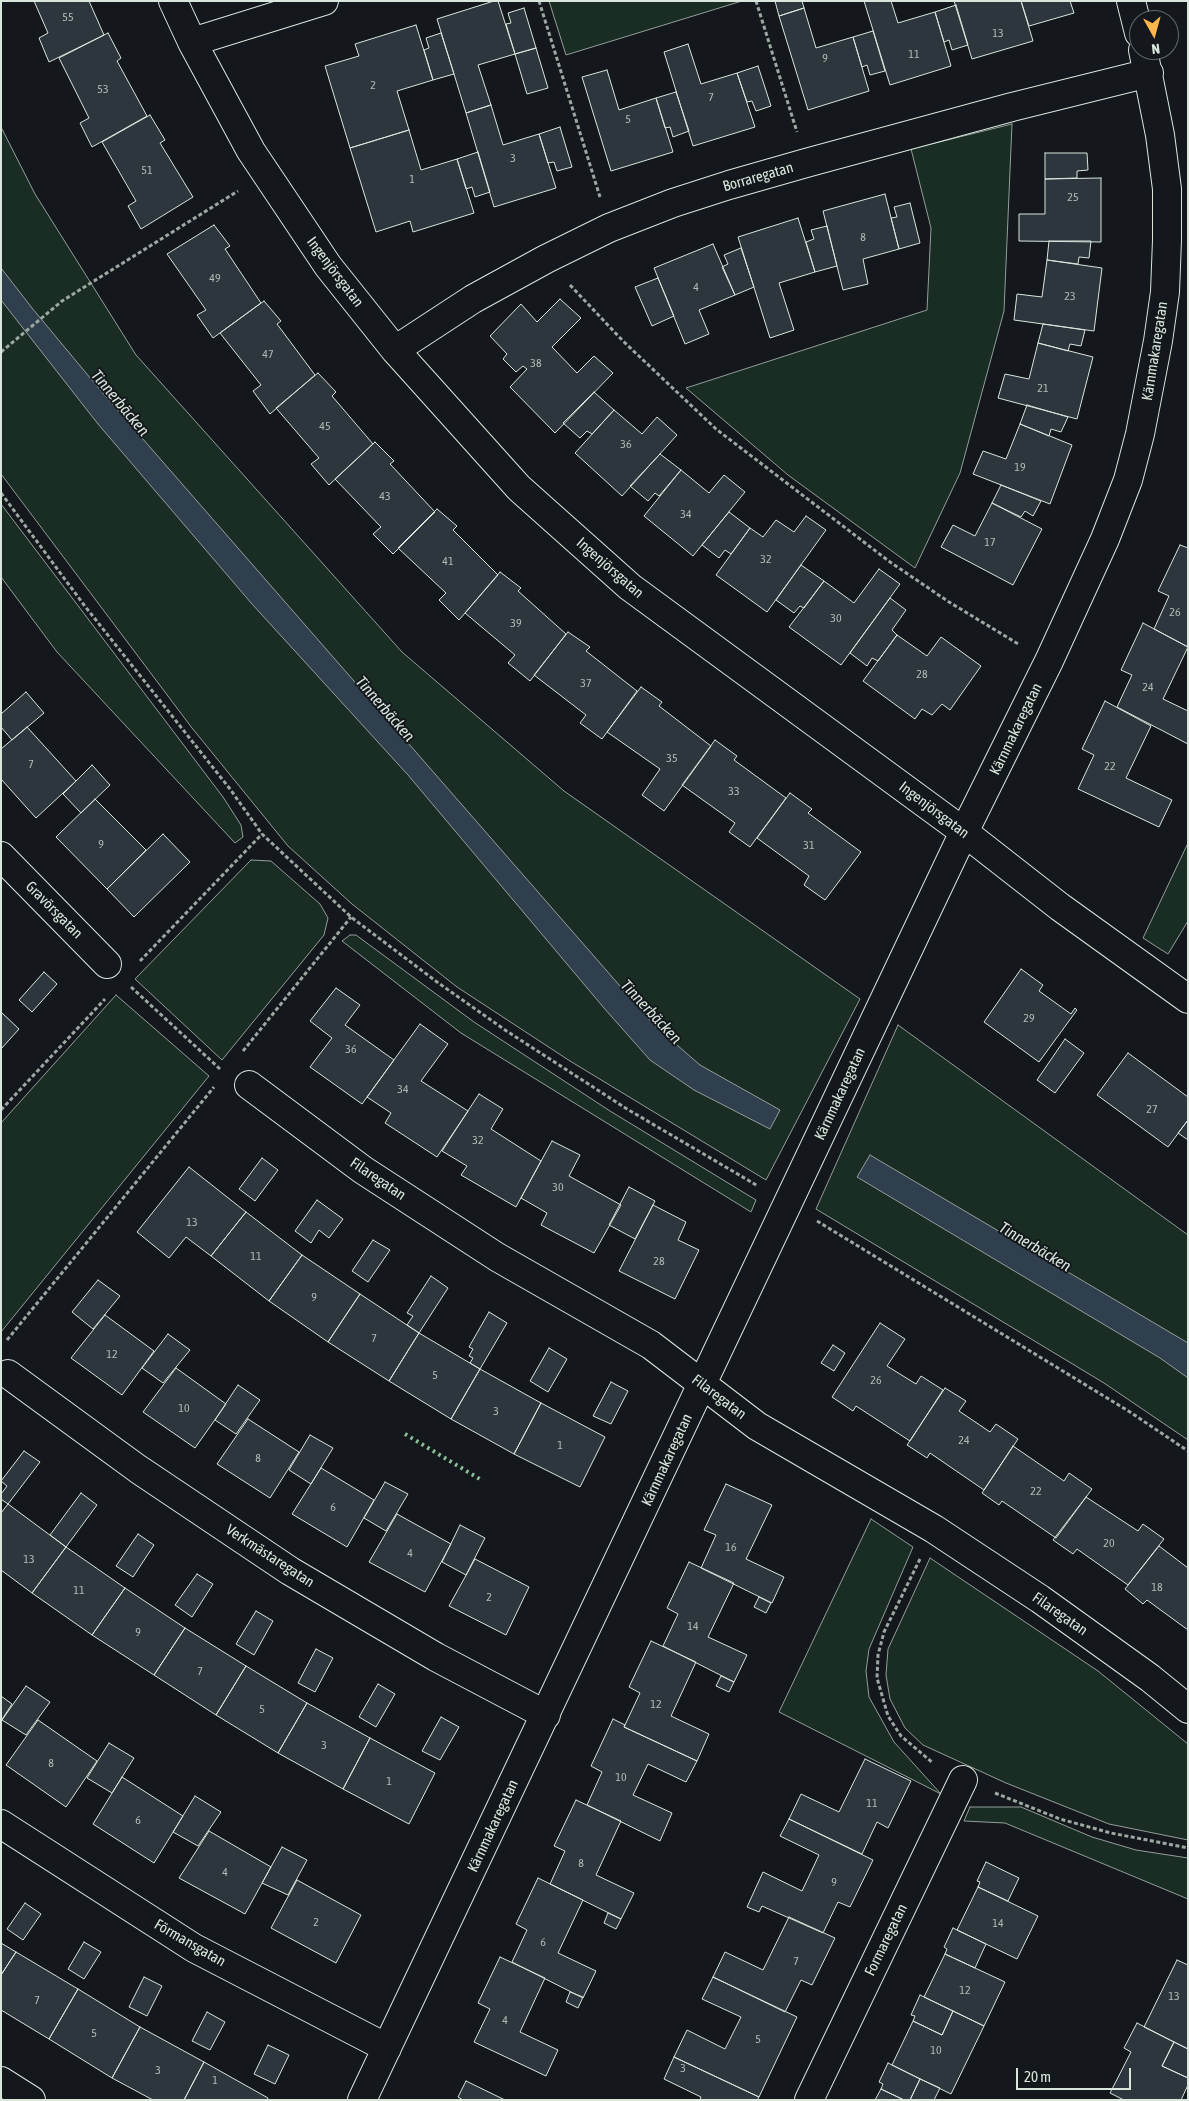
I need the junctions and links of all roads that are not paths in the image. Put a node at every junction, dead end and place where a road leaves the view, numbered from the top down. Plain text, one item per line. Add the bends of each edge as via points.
1 (173, 1) edge
2 (324, 1) edge
3 (192, 42) junction
4 (1146, 62) edge
5 (395, 350) junction
6 (964, 832) junction
7 (1, 856) edge
8 (107, 964) road end
9 (1188, 999) edge
10 (237, 1080) road end
11 (8, 1374) dead end
12 (702, 1384) junction
13 (1188, 1709) edge
14 (546, 1714) junction
15 (963, 1780) road end
16 (1, 1824) edge
17 (387, 2048) junction
18 (1, 2081) edge
19 (31, 2100) edge
20 (362, 2100) edge
21 (809, 2100) edge

1 - 3 street, Ingenjörsgatan
2 - 3 street
3 - 5 street, Ingenjörsgatan via 265,174 328,266
4 - 5 street, Borraregatan via 1012,107 673,203 609,228 546,260 473,299
4 - 6 street, Kärnmakaregatan via 1166,189 1165,292 1150,386 1128,480 1105,539 1049,661
5 - 6 street, Ingenjörsgatan via 519,488 630,587
6 - 9 street, Ingenjörsgatan via 1060,907
6 - 12 street, Kärnmakaregatan
7 - 8 street, Gravörsgatan
10 - 12 street, Filaregatan via 363,1170 497,1256 651,1345
11 - 14 street, Verkmästaregatan via 138,1469 290,1571 436,1657
12 - 13 street, Filaregatan via 758,1426 934,1529 1048,1605
12 - 14 street, Kärnmakaregatan
14 - 17 street, Kärnmakaregatan
15 - 21 street, Formaregatan
16 - 17 street, Förmansgatan via 194,1948
17 - 20 street, Kärnmakaregatan
18 - 19 street

